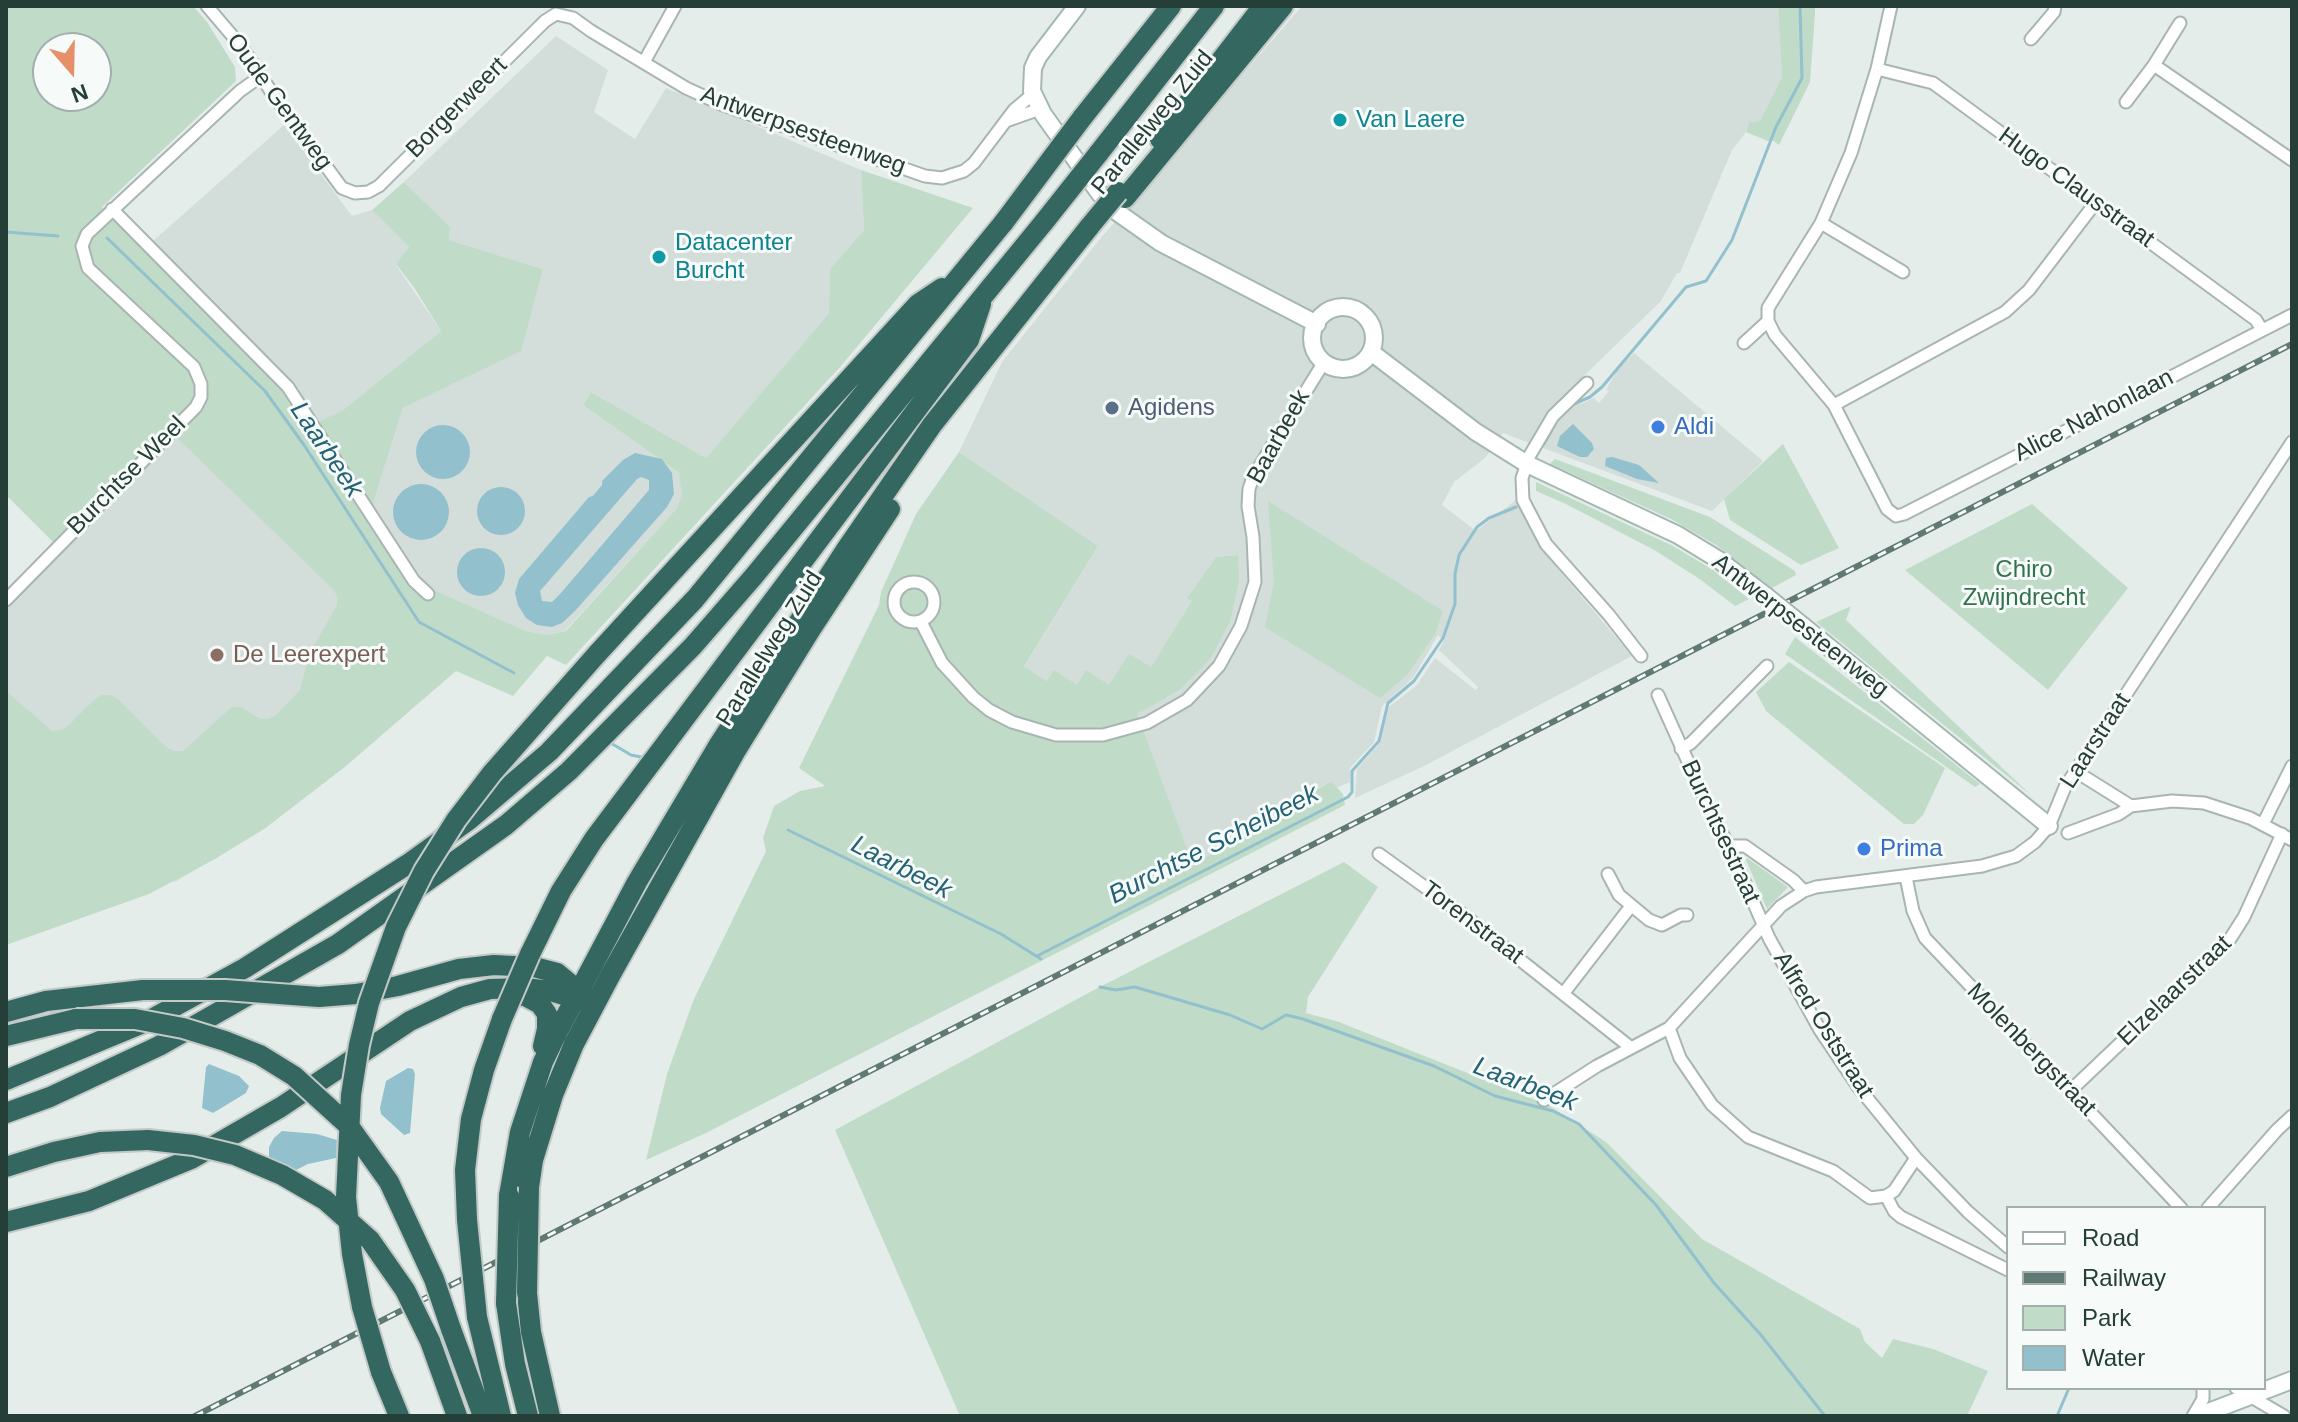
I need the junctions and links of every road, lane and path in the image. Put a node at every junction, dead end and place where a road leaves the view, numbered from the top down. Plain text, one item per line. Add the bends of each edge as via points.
1 (207, 6) edge
2 (675, 6) edge
3 (1077, 6) edge
4 (1171, 6) edge
5 (1214, 6) edge
6 (1263, 6) edge
7 (1283, 6) edge
8 (1891, 6) edge
9 (2055, 6) edge
10 (555, 10) edge
11 (2180, 23) dead end
12 (2031, 39) dead end
13 (644, 62) junction
14 (2154, 65) junction
15 (1877, 69) junction
16 (261, 76) junction
17 (1036, 101) junction
18 (2126, 102) dead end
19 (2292, 160) edge
20 (355, 193) joint
21 (1122, 195) junction
22 (2096, 202) junction
23 (112, 209) junction
24 (1821, 223) junction
25 (965, 272) junction
26 (1903, 272) dead end
27 (984, 292) junction
28 (2292, 315) edge
29 (1768, 321) junction
30 (1317, 324) junction
31 (2262, 330) junction
32 (1744, 343) dead end
33 (1371, 352) junction
34 (1324, 362) junction
35 (1587, 383) dead end
36 (1834, 405) junction
37 (2292, 442) edge
38 (1528, 459) junction
39 (428, 594) dead end
40 (6, 600) edge
41 (921, 622) dead end
42 (1641, 656) dead end
43 (1767, 666) dead end
44 (1658, 695) dead end
45 (1681, 749) junction
46 (2292, 766) edge
47 (2075, 771) junction
48 (696, 801) junction
49 (2131, 806) junction
50 (2263, 824) junction
51 (2049, 826) junction
52 (2068, 833) dead end
53 (2287, 837) edge
54 (1729, 846) junction
55 (1379, 854) dead end
56 (1608, 874) dead end
57 (1906, 877) junction
58 (1804, 891) junction
59 (1631, 906) junction
60 (1687, 915) dead end
61 (1764, 926) junction
62 (612, 927) junction
63 (557, 973) junction
64 (490, 989) junction
65 (1563, 994) junction
66 (582, 998) junction
67 (6, 1012) edge
68 (1669, 1028) junction
69 (6, 1036) edge
70 (1630, 1047) junction
71 (543, 1062) junction
72 (6, 1080) edge
73 (2070, 1091) junction
74 (1544, 1100) dead end
75 (6, 1113) edge
76 (2292, 1116) edge
77 (1916, 1158) junction
78 (6, 1167) edge
79 (1886, 1196) junction
80 (2179, 1206) edge
81 (2210, 1206) edge
82 (6, 1222) edge
83 (2006, 1245) edge
84 (2006, 1269) edge
85 (2292, 1380) edge
86 (2266, 1386) edge
87 (2203, 1390) edge
88 (2243, 1392) edge
89 (399, 1416) edge
90 (457, 1416) edge
91 (483, 1416) edge
92 (501, 1416) edge
93 (528, 1416) edge
94 (550, 1416) edge
95 (2195, 1416) edge
96 (2284, 1416) edge

1 - 16 street, Oude Gentweg
2 - 13 street
3 - 17 street via 1038,57 1031,80
4 - 25 highway, bridge
5 - 27 highway, bridge
6 - 21 highway, Parallelweg Zuid
7 - 21 highway, Parallelweg Zuid
8 - 15 street
9 - 12 street
10 - 13 street, Antwerpsesteenweg
10 - 20 street, Borgerweert via 379,186
11 - 14 street
13 - 17 street, Antwerpsesteenweg via 723,105 942,178 974,163 1005,121
14 - 18 street
14 - 19 street
15 - 22 street, Hugo Clausstraat via 1933,83
15 - 24 street via 1851,153
16 - 20 street, Oude Gentweg via 342,188
16 - 23 street, Burchtse Weel
17 - 30 street via 1100,194 1131,223
21 - 48 highway, Parallelweg Zuid, bridge via 932,425 847,548
22 - 31 street, Hugo Clausstraat via 2256,320
22 - 36 street via 2029,290 2005,312
23 - 39 street via 288,387 414,581
23 - 40 street, Burchtse Weel via 82,246 88,268 194,367 201,397
24 - 26 street
24 - 29 street via 1768,308
25 - 72 highway via 695,599 549,752 469,820 245,968 148,1021
25 - 89 highway, bridge via 918,304 492,773 424,871 396,927 359,1045 346,1197 359,1294
27 - 75 highway via 754,576 569,771 481,843 338,944 159,1046
27 - 92 highway, bridge via 969,340 594,839 561,891 502,1019 471,1119 465,1170 477,1317
28 - 31 street, Alice Nahonlaan
29 - 32 street
29 - 36 street
30 - 33 street via 1335,309 1361,313 1372,328
30 - 34 street via 1313,343
31 - 36 street, Alice Nahonlaan via 1896,516 1887,509
33 - 34 street via 1348,369
33 - 38 street, Antwerpsesteenweg via 1476,432
34 - 41 street, Baarbeek via 1253,477 1248,506 1255,582 1241,626 1219,666 1187,700 1147,723 1103,735 1056,735 1012,722 973,697 942,663
35 - 38 street via 1553,416
37 - 47 street, Laarstraat
38 - 42 street via 1523,500 1546,544
38 - 51 street, Antwerpsesteenweg, bridge via 1719,560
43 - 45 street
44 - 45 street, Burchtsestraat
45 - 54 street, Burchtsestraat
46 - 50 street
47 - 49 street
47 - 51 street, Laarstraat
48 - 62 highway, Parallelweg Zuid
48 - 66 highway, Parallelweg Zuid
49 - 50 street via 2204,803
49 - 52 street
50 - 53 street
51 - 57 street, Laarstraat via 2016,856
53 - 73 street, Elzelaarstraat via 2230,939
54 - 58 street via 1745,846
54 - 61 street, Burchtsestraat
55 - 65 street, Torenstraat
56 - 59 street
57 - 58 street, Laarstraat
57 - 73 street, Molenbergstraat via 1925,938
58 - 61 street, Laarstraat
59 - 60 street via 1662,925
59 - 65 street
61 - 68 street, Burchtsestraat
61 - 77 street, Alfred Oststraat via 1839,1059
62 - 63 highway via 573,968
62 - 66 highway, Parallelweg Zuid
63 - 66 highway
63 - 67 highway, bridge via 494,965 356,994 143,990 46,1001
64 - 66 highway
64 - 71 highway via 540,1004 547,1014
64 - 82 highway via 410,1021 191,1159 89,1201
65 - 70 street, Torenstraat
66 - 71 highway, Parallelweg Zuid
66 - 94 highway, Parallelweg Zuid, bridge via 574,1044 553,1095 529,1187 527,1293
68 - 70 street
68 - 79 street via 1680,1058 1712,1105 1748,1137 1833,1171 1870,1198
69 - 91 highway, bridge via 76,1019 135,1019 225,1041 294,1076 349,1126 383,1172 411,1226
70 - 74 street
71 - 93 highway, Parallelweg Zuid, bridge via 520,1132 506,1246 506,1303
73 - 80 street, Molenbergstraat
76 - 81 street
77 - 79 street
77 - 83 street, Alfred Oststraat
78 - 90 highway, bridge via 100,1142 148,1140 235,1155 282,1175 325,1200 370,1240 405,1290
79 - 84 street via 1901,1217
85 - 86 street
87 - 95 street
88 - 95 street
88 - 96 street

